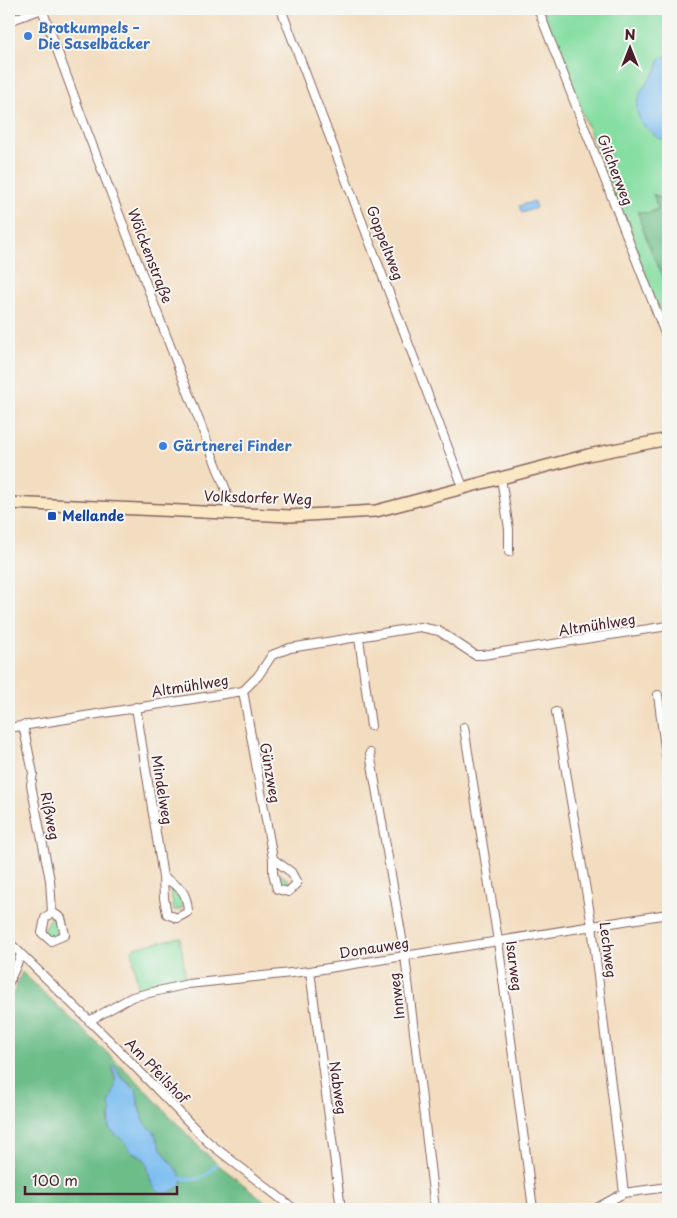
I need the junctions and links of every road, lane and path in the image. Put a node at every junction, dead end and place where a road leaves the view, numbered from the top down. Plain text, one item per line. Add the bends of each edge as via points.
1 (281, 9) edge
2 (538, 9) edge
3 (37, 10) edge
4 (9, 21) edge
5 (668, 341) edge
6 (668, 439) edge
7 (502, 478) junction
8 (463, 487) junction
9 (9, 503) edge
10 (228, 512) junction
11 (509, 552) dead end
12 (668, 626) edge
13 (358, 638) junction
14 (243, 691) junction
15 (658, 695) dead end
16 (136, 707) junction
17 (556, 712) dead end
18 (23, 726) junction
19 (371, 726) dead end
20 (464, 727) dead end
21 (9, 728) edge
22 (370, 752) dead end
23 (668, 770) edge
24 (273, 859) dead end
25 (163, 877) junction
26 (52, 912) dead end
27 (668, 914) edge
28 (592, 926) junction
29 (498, 941) junction
30 (9, 942) edge
31 (21, 955) junction
32 (405, 956) junction
33 (310, 971) junction
34 (9, 982) edge
35 (89, 1021) junction
36 (668, 1187) edge
37 (624, 1193) junction
38 (294, 1209) edge
39 (341, 1209) edge
40 (434, 1209) edge
41 (533, 1209) edge
42 (595, 1209) edge

1 - 8 street, Goppeltweg
2 - 5 street, Gilcherweg
3 - 4 street
3 - 10 street, Wölckenstraße via 226,490
6 - 7 street, Volksdorfer Weg via 588,455
7 - 8 street, Volksdorfer Weg
7 - 11 street
8 - 10 street, Volksdorfer Weg via 376,511 290,516
9 - 10 street, Volksdorfer Weg
12 - 13 street, Altmühlweg via 483,655 476,655 439,631 420,627
13 - 14 street, Altmühlweg via 290,648 272,655
13 - 19 street
14 - 16 street, Altmühlweg
14 - 24 street, Günzweg
15 - 23 street
16 - 18 street, Altmühlweg
16 - 25 street, Mindelweg
17 - 28 street, Lechweg
18 - 21 street, Altmühlweg
18 - 26 street, Rißweg via 50,880
20 - 29 street, Isarweg
22 - 32 street, Innweg
25 - 25 street, Mindelweg via 167,914 177,918 188,912 188,899 179,886
27 - 28 street, Donauweg
28 - 29 street, Donauweg
28 - 37 street, Lechweg
29 - 32 street, Donauweg
29 - 41 street, Isarweg
30 - 31 street, Am Pfeilshof
31 - 34 street
31 - 35 street, Am Pfeilshof
32 - 33 street, Donauweg
32 - 40 street, Innweg
33 - 35 street, Donauweg via 188,984 132,997
33 - 39 street, Nabweg
35 - 38 street, Am Pfeilshof via 208,1142
36 - 37 street
37 - 42 street

